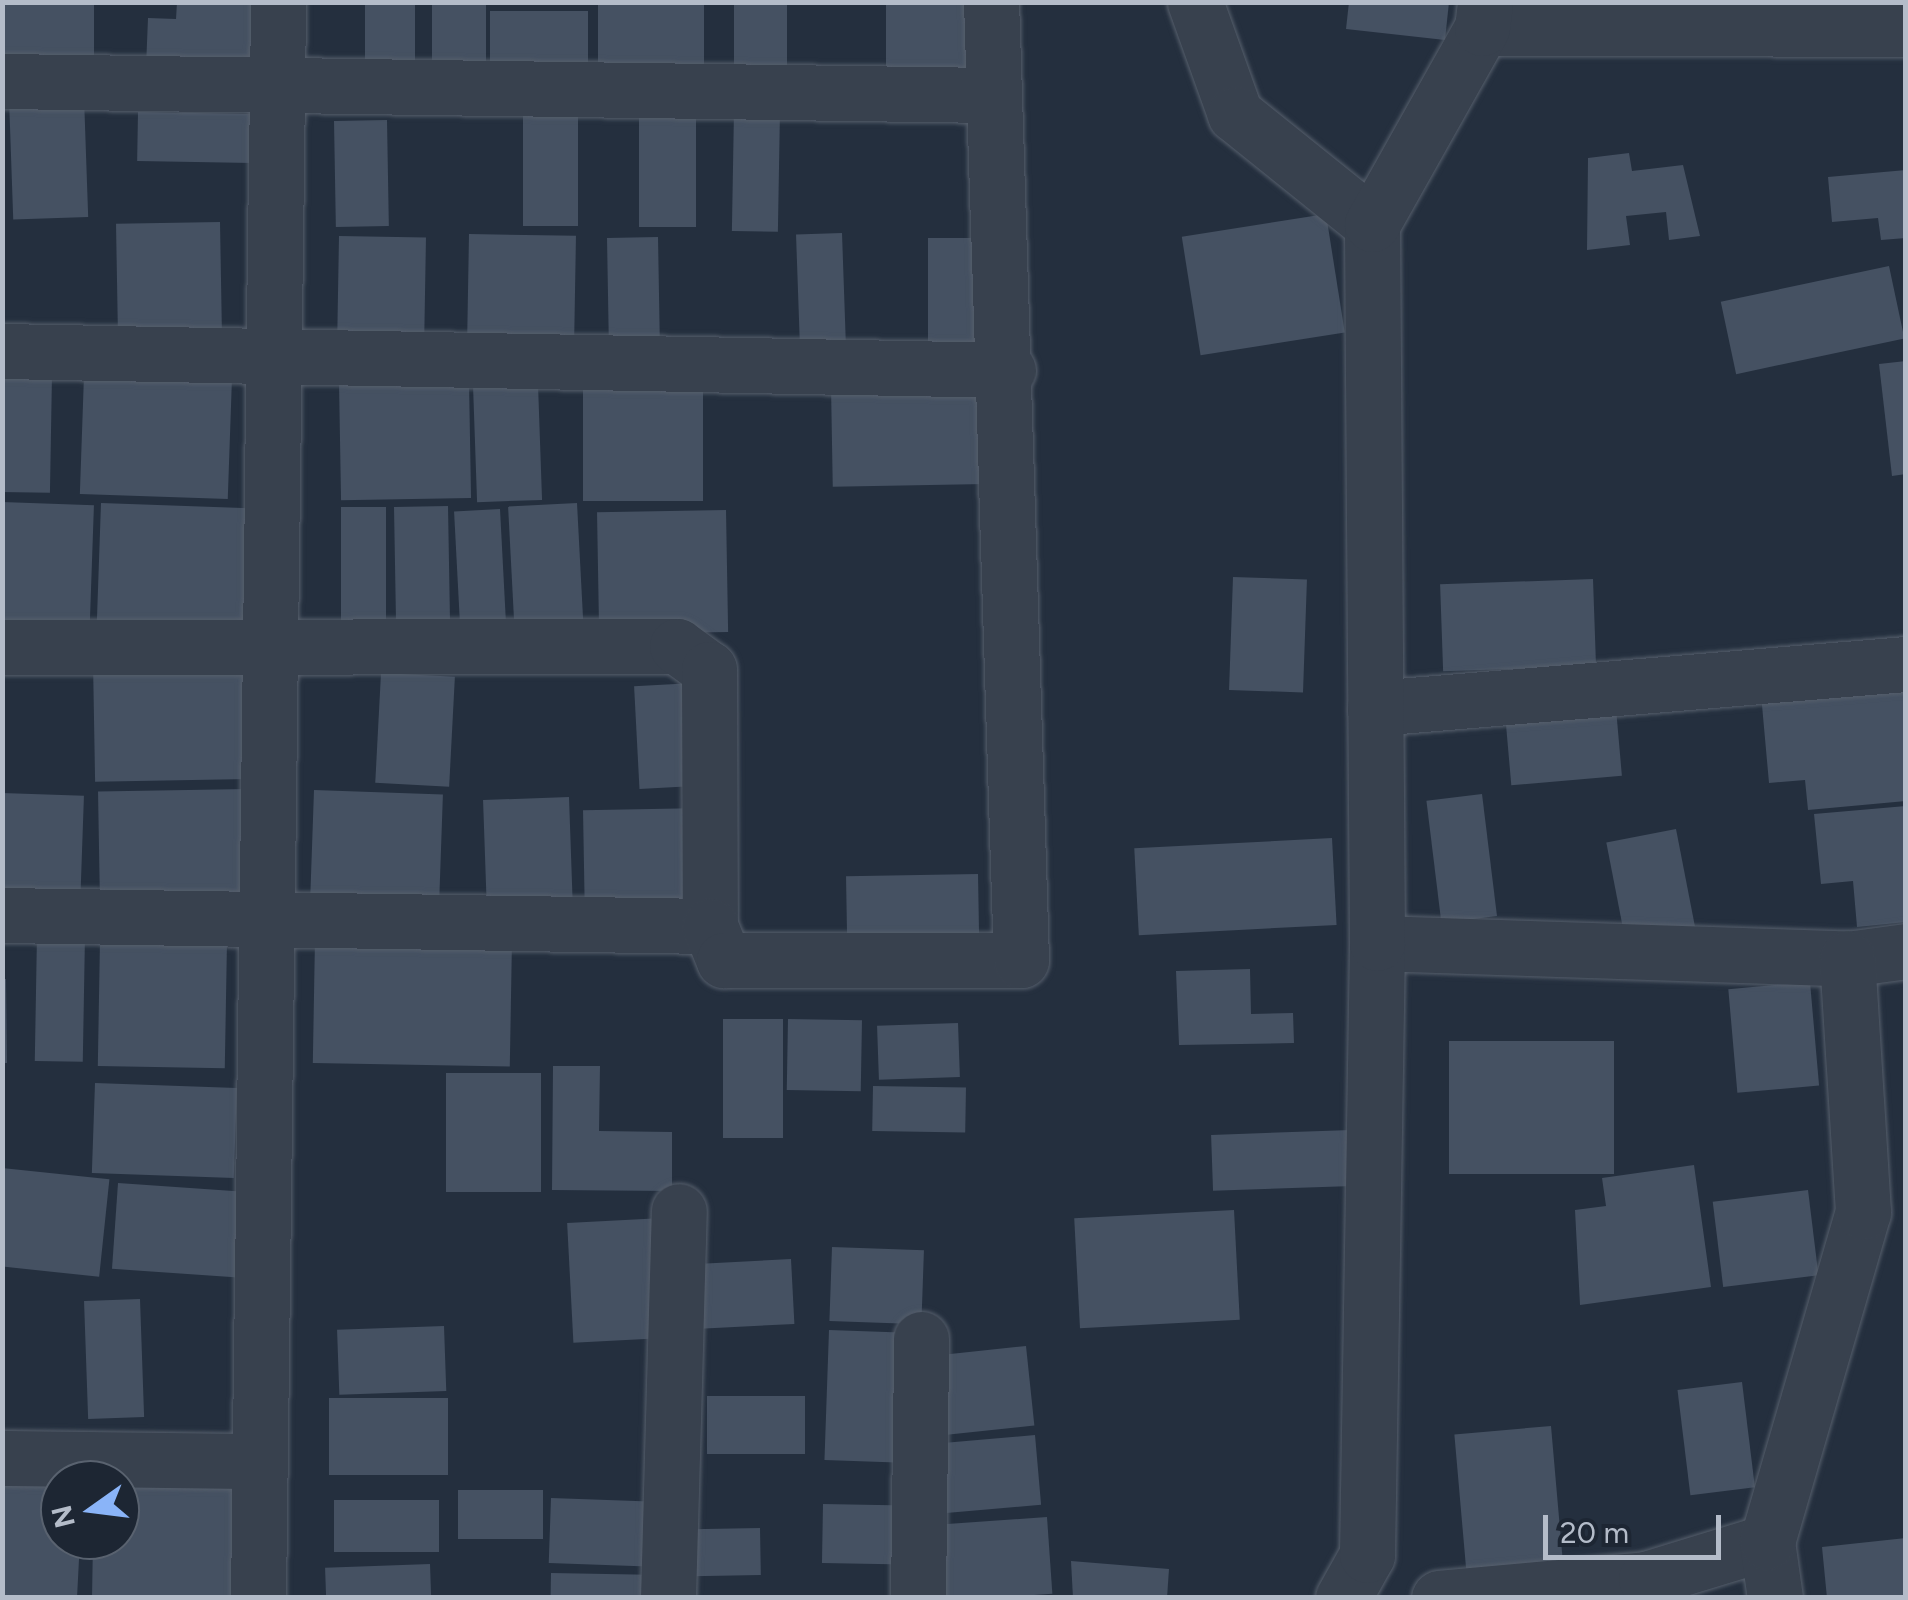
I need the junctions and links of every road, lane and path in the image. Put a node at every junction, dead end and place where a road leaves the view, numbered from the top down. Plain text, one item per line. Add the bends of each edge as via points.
1 (278, 2) edge
2 (992, 2) edge
3 (1195, 2) edge
4 (1484, 15) edge
5 (1906, 29) edge
6 (2, 81) edge
7 (278, 86) junction
8 (994, 95) junction
9 (1372, 224) junction
10 (2, 351) edge
11 (274, 355) junction
12 (1008, 370) junction
13 (2, 647) edge
14 (274, 647) junction
15 (1906, 664) edge
16 (1374, 708) junction
17 (2, 915) edge
18 (270, 916) junction
19 (710, 926) junction
20 (1377, 943) junction
21 (1906, 951) edge
22 (1847, 959) junction
23 (679, 1211) dead end
24 (921, 1339) dead end
25 (2, 1458) edge
26 (258, 1461) junction
27 (1767, 1542) junction
28 (1355, 1576) edge
29 (258, 1598) edge
30 (668, 1598) edge
31 (918, 1598) edge
32 (1415, 1598) edge
33 (1439, 1598) edge
34 (1776, 1598) edge

1 - 7 street
2 - 8 street
3 - 9 street via 1236,114
4 - 5 street
4 - 9 street
6 - 7 street
7 - 8 street
7 - 11 street
8 - 12 street
9 - 16 street
10 - 11 street
11 - 12 street
11 - 14 street
12 - 19 street via 1021,960 724,960
13 - 14 street
14 - 18 street
14 - 19 street via 677,646 709,669
15 - 16 street
16 - 20 street
17 - 18 street
18 - 19 street
18 - 26 street
20 - 22 street
20 - 28 street
21 - 22 street
22 - 27 street via 1863,1212
23 - 30 street
24 - 31 street
25 - 26 street
26 - 29 street
27 - 33 street via 1646,1579
27 - 34 street
28 - 32 street

